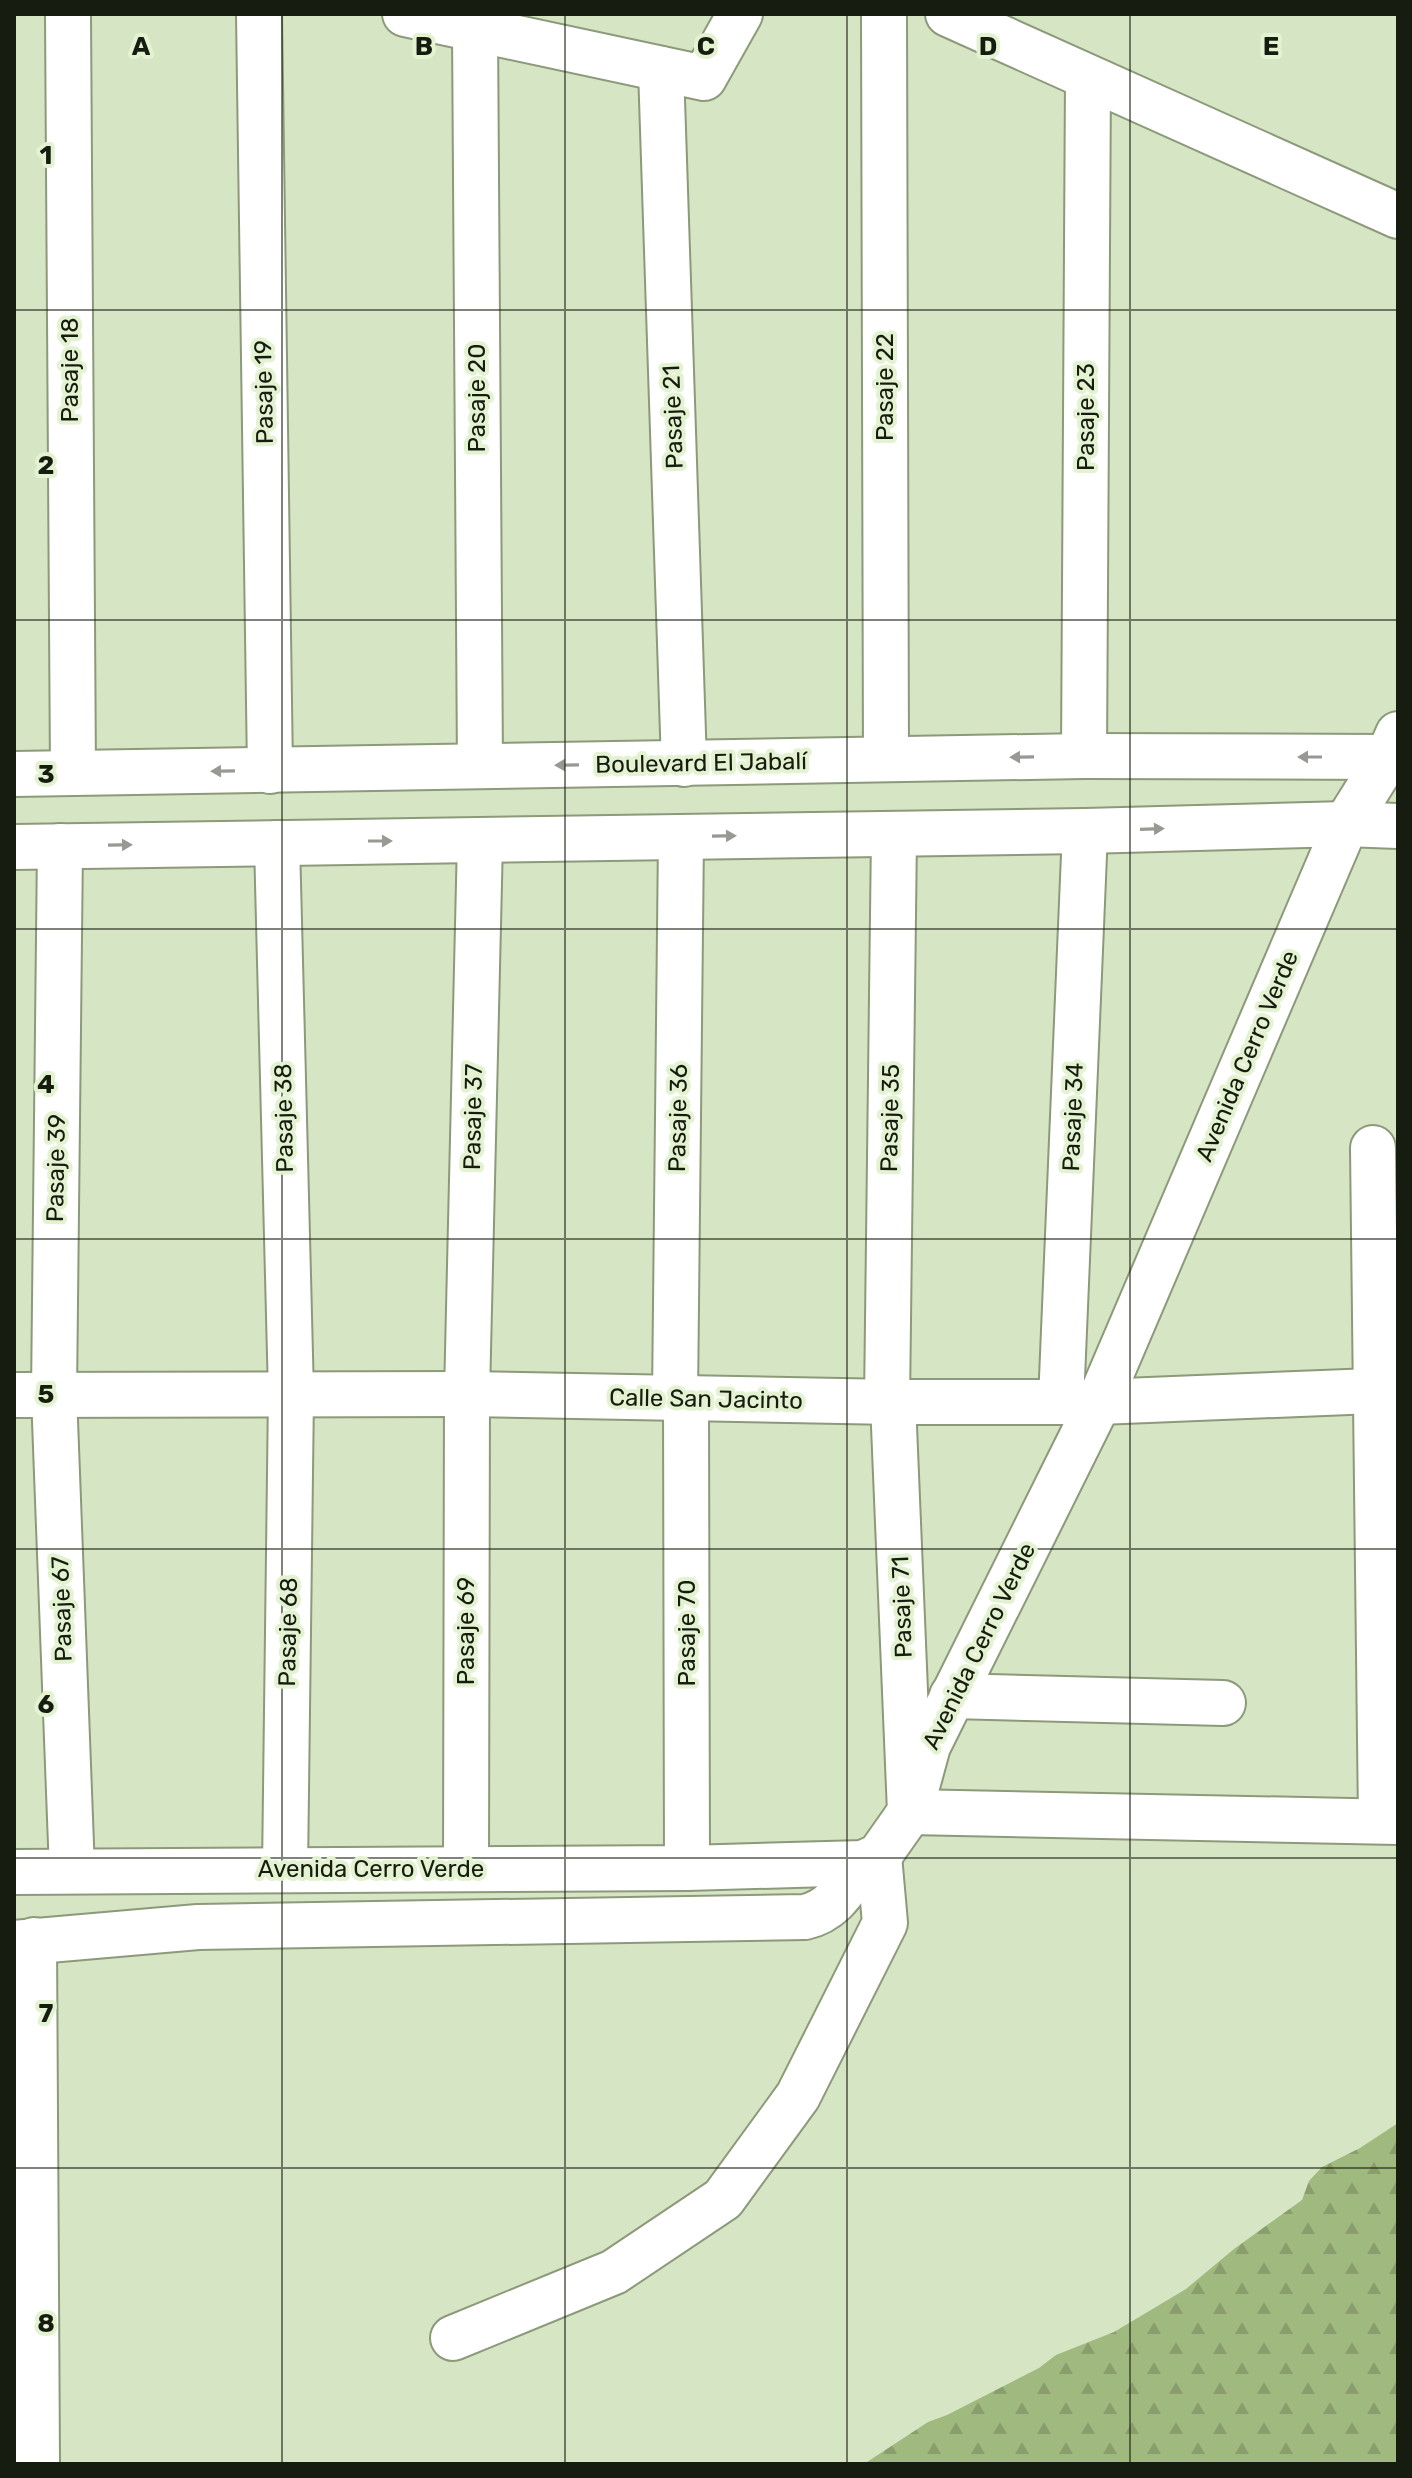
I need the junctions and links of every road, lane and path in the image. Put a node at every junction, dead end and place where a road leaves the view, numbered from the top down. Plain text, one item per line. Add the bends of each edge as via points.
1 (68, 14) edge
2 (259, 14) edge
3 (405, 14) edge
4 (740, 14) edge
5 (884, 14) edge
6 (948, 14) edge
7 (475, 29) junction
8 (661, 69) junction
9 (1088, 78) junction
10 (1398, 216) edge
11 (1393, 746) edge
12 (1084, 756) junction
13 (886, 759) junction
14 (684, 764) junction
15 (480, 766) junction
16 (270, 771) junction
17 (73, 773) junction
18 (14, 774) edge
19 (1346, 824) junction
20 (1398, 826) edge
21 (1085, 831) junction
22 (894, 834) junction
23 (681, 837) junction
24 (480, 840) junction
25 (277, 843) junction
26 (60, 846) junction
27 (14, 847) edge
28 (1373, 1148) dead end
29 (1387, 1391) edge
30 (291, 1394) junction
31 (467, 1394) junction
32 (34, 1395) edge
33 (681, 1398) junction
34 (890, 1402) junction
35 (1080, 1402) junction
36 (952, 1696) junction
37 (1223, 1703) dead end
38 (910, 1812) junction
39 (1390, 1821) edge
40 (871, 1859) junction
41 (687, 1868) junction
42 (466, 1869) junction
43 (285, 1870) junction
44 (72, 1871) junction
45 (14, 1872) edge
46 (24, 1942) edge
47 (453, 2338) dead end
48 (37, 2464) edge

1 - 17 street, Pasaje 18
2 - 16 street, Pasaje 19
3 - 7 street
4 - 8 street via 704,78
5 - 13 street, Pasaje 22
6 - 9 street
7 - 8 street
7 - 15 street, Pasaje 20
8 - 14 street, Pasaje 21
9 - 10 street
9 - 12 street, Pasaje 23
11 -> 12 street, Boulevard El Jabalí
11 - 19 street, Avenida Cerro Verde
12 -> 13 street, Boulevard El Jabalí
13 - 14 street, Boulevard El Jabalí
14 -> 15 street, Boulevard El Jabalí
15 - 16 street, Boulevard El Jabalí
16 -> 17 street, Boulevard El Jabalí
17 - 18 street, Boulevard El Jabalí
19 - 20 street
21 -> 19 street
19 - 35 street, Avenida Cerro Verde
21 - 22 street
21 - 35 street, Pasaje 34
23 -> 22 street
22 - 34 street, Pasaje 35
23 - 24 street
23 - 33 street, Pasaje 36
25 -> 24 street
24 - 31 street, Pasaje 37
26 -> 25 street
25 - 30 street, Pasaje 38
26 - 27 street
26 - 32 street, Pasaje 39
28 - 29 street
29 - 35 street, Calle San Jacinto
29 - 39 street
30 - 31 street, Calle San Jacinto
30 - 32 street, Calle San Jacinto
30 - 43 street, Pasaje 68
31 - 33 street, Calle San Jacinto
31 - 42 street, Pasaje 69
32 - 44 street, Pasaje 67
33 - 34 street, Calle San Jacinto
33 - 41 street, Pasaje 70
34 - 35 street, Calle San Jacinto
34 - 38 street, Pasaje 71
35 - 36 street, Avenida Cerro Verde
36 - 37 street
36 - 38 street, Avenida Cerro Verde via 928,1746
38 - 39 street
38 - 40 street, Avenida Cerro Verde
40 - 41 street, Avenida Cerro Verde
40 - 46 street via 834,1903 805,1917 198,1927
40 - 47 street via 885,1923 798,2096 723,2199 614,2272
41 - 42 street, Avenida Cerro Verde
42 - 43 street, Avenida Cerro Verde
43 - 44 street, Avenida Cerro Verde
44 - 45 street, Avenida Cerro Verde
46 - 48 street

